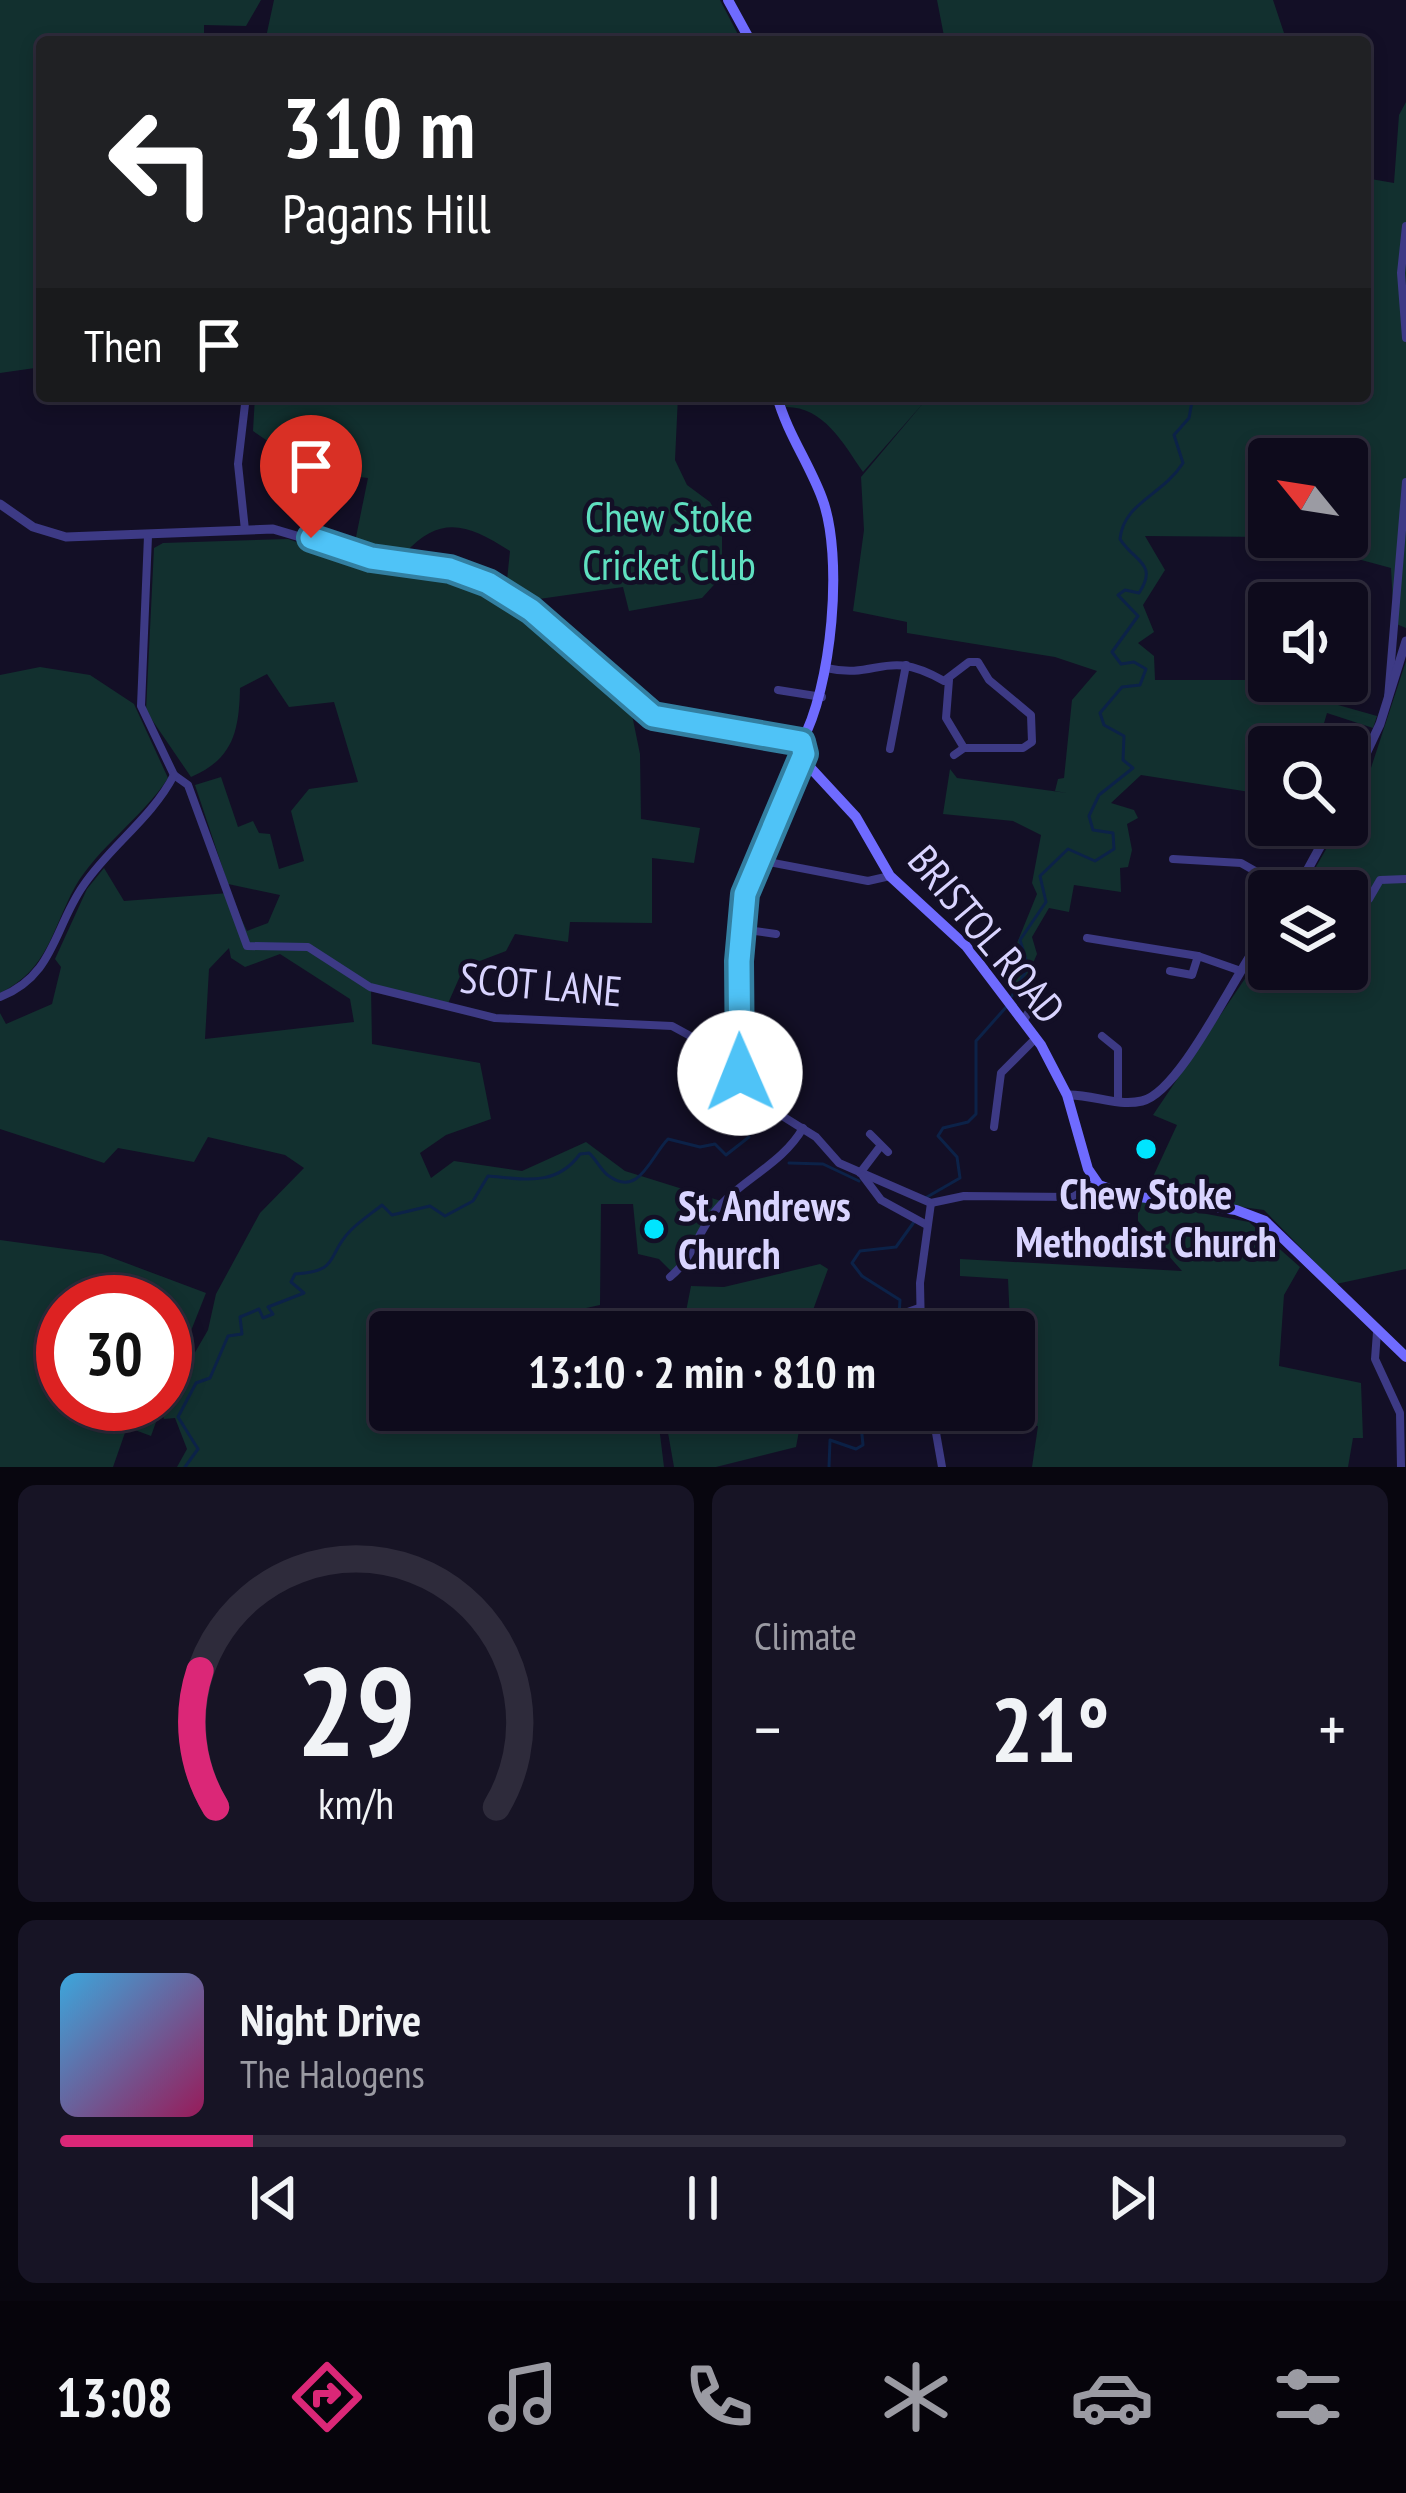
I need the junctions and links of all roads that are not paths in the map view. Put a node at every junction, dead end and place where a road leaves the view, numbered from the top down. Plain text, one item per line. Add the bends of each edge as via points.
1 (728, 0) edge
2 (748, 36) edge
3 (1406, 226) edge
4 (1406, 338) edge
5 (245, 402) edge
6 (780, 402) edge
7 (1406, 482) edge
8 (0, 504) edge
9 (245, 530) junction
10 (148, 536) junction
11 (1406, 641) edge
12 (906, 665) junction
13 (826, 668) junction
14 (949, 680) junction
15 (792, 682) dead end
16 (778, 690) dead end
17 (790, 693) junction
18 (822, 697) junction
19 (1388, 698) junction
20 (1368, 745) edge
21 (802, 748) junction
22 (964, 748) junction
23 (890, 749) dead end
24 (954, 755) dead end
25 (174, 775) junction
26 (1173, 859) dead end
27 (758, 860) junction
28 (1255, 870) edge
29 (890, 876) junction
30 (1406, 879) edge
31 (1368, 899) edge
32 (740, 929) junction
33 (776, 934) dead end
34 (1087, 938) dead end
35 (1198, 956) junction
36 (1248, 956) edge
37 (1170, 970) dead end
38 (1238, 970) junction
39 (1040, 992) dead end
40 (0, 997) edge
41 (1024, 1021) junction
42 (1102, 1036) dead end
43 (1036, 1038) junction
44 (738, 1062) junction
45 (1067, 1096) junction
46 (1118, 1102) junction
47 (994, 1127) dead end
48 (803, 1128) junction
49 (870, 1134) dead end
50 (861, 1174) junction
51 (1096, 1183) junction
52 (927, 1201) junction
53 (918, 1221) junction
54 (670, 1276) dead end
55 (919, 1308) junction
56 (910, 1311) edge
57 (919, 1311) edge
58 (1377, 1332) junction
59 (1406, 1358) edge
60 (936, 1431) edge
61 (942, 1467) edge
62 (1400, 1467) edge

1 - 2 main road
3 - 4 street
5 - 9 street via 238,464
6 - 13 main road via 828,516
7 - 19 street
8 - 10 street via 66,537
9 - 10 street
9 - 21 street via 296,532 371,558 472,576 531,610 643,711
10 - 25 street via 141,706
11 - 19 street
12 - 13 street via 860,673
12 - 14 street
12 - 23 street
13 - 18 main road
14 - 22 street via 946,718
14 - 22 street via 978,662 1033,719 1028,746
15 - 17 street
16 - 17 street
17 - 18 street
18 - 21 main road
19 - 20 street
21 - 27 street
21 - 29 main road, BRISTOL ROAD
22 - 24 street
25 - 40 street via 82,887 46,962
25 - 44 street, SCOT LANE via 188,785 247,946 308,947 370,988 472,1014 672,1026
26 - 28 street via 1222,858
27 - 29 street via 868,881
27 - 32 street
29 - 41 main road, BRISTOL ROAD via 966,946
30 - 31 street via 1380,880
32 - 33 street
32 - 44 street
34 - 35 street
35 - 37 street via 1192,975
35 - 38 street
36 - 38 street
38 - 46 street via 1174,1081 1148,1100
39 - 41 street
41 - 43 main road, BRISTOL ROAD
42 - 46 street via 1118,1049
43 - 45 main road, BRISTOL ROAD
43 - 47 street via 1002,1071
44 - 48 street via 755,1099
45 - 46 street
45 - 51 main road, BRISTOL ROAD
48 - 50 street
48 - 54 street via 790,1152 718,1209 689,1262
49 - 50 street via 884,1150
50 - 52 street
50 - 53 street via 869,1189
51 - 52 street via 1073,1197
51 - 58 main road via 1125,1196 1256,1216
52 - 53 street
53 - 55 street
55 - 56 street
55 - 57 street
58 - 59 main road
58 - 62 street via 1376,1359 1400,1413
60 - 61 street

